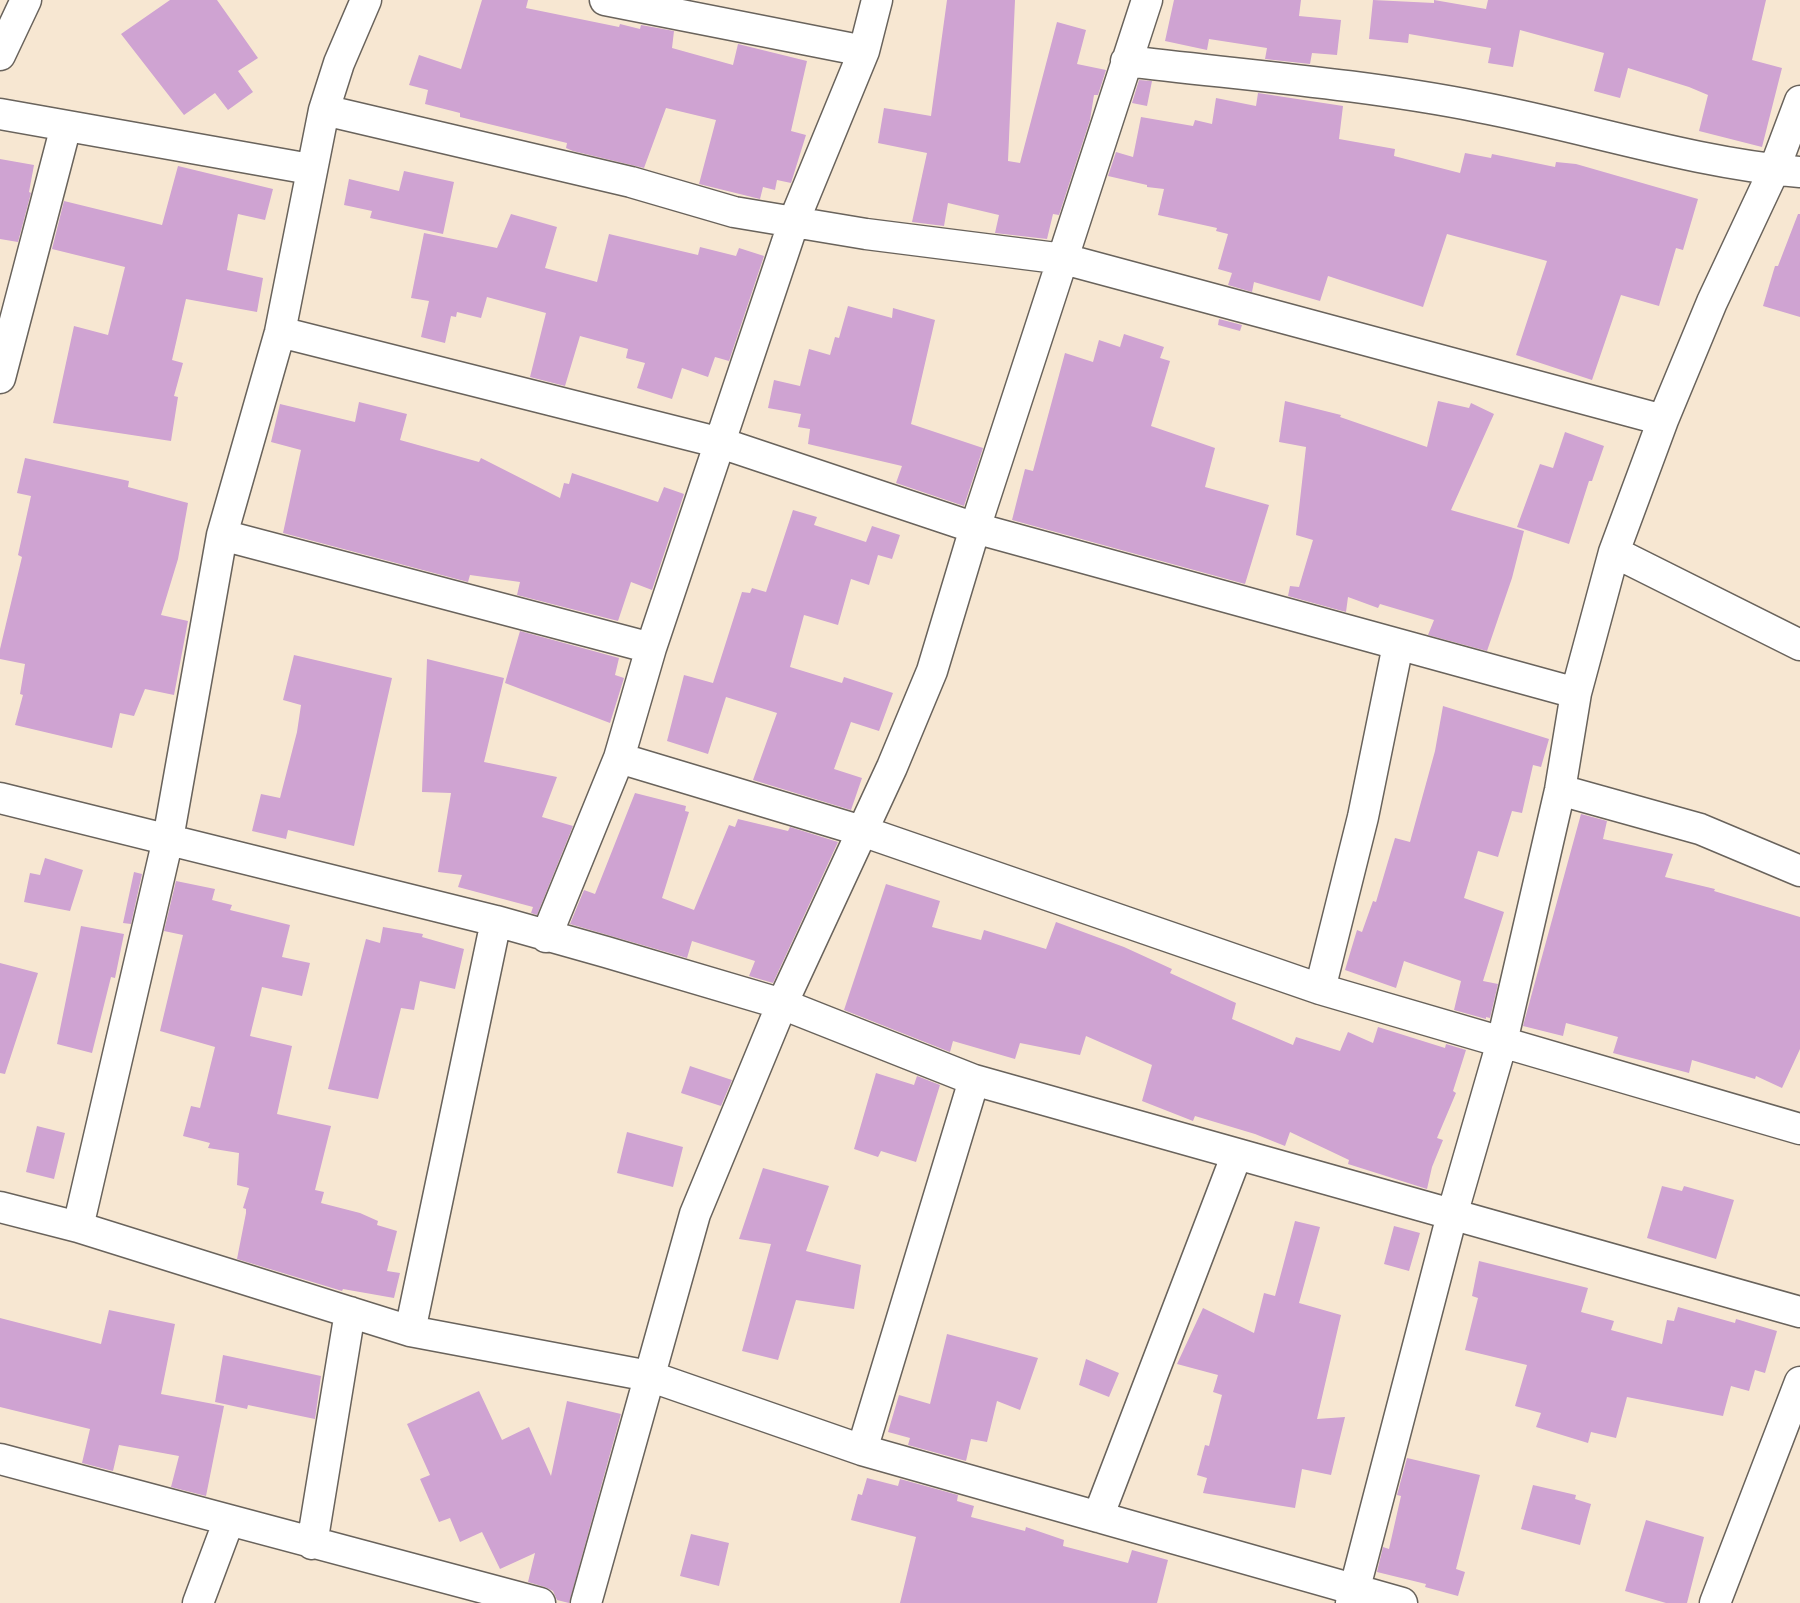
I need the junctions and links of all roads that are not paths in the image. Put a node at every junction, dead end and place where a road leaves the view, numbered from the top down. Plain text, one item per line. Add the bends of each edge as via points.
1 (26, 0) edge
2 (366, 0) edge
3 (605, 0) edge
4 (877, 0) edge
5 (1147, 0) edge
6 (864, 51) junction
7 (0, 55) edge
8 (1126, 61) junction
9 (1800, 101) edge
10 (324, 110) junction
11 (0, 114) edge
12 (66, 126) junction
13 (310, 169) junction
14 (1787, 171) edge
15 (794, 221) junction
16 (1064, 259) junction
17 (280, 332) junction
18 (0, 378) edge
19 (1663, 420) junction
20 (721, 443) junction
21 (975, 528) junction
22 (222, 535) junction
23 (1614, 552) junction
24 (1398, 645) junction
25 (1800, 645) edge
26 (651, 648) junction
27 (1576, 693) junction
28 (619, 758) junction
29 (1560, 790) junction
30 (0, 798) edge
31 (862, 831) junction
32 (168, 839) junction
33 (1800, 871) edge
34 (496, 921) junction
35 (546, 937) junction
36 (1320, 989) junction
37 (782, 1004) junction
38 (1502, 1042) junction
39 (974, 1080) junction
40 (1800, 1129) edge
41 (1237, 1154) junction
42 (0, 1207) edge
43 (1452, 1215) junction
44 (78, 1227) junction
45 (350, 1312) junction
46 (1800, 1312) edge
47 (410, 1331) junction
48 (649, 1376) junction
49 (1800, 1382) edge
50 (862, 1450) junction
51 (0, 1459) edge
52 (1098, 1517) junction
53 (229, 1520) junction
54 (312, 1544) junction
55 (1353, 1597) edge
56 (198, 1603) edge
57 (540, 1603) edge
58 (586, 1603) edge
59 (1402, 1603) edge
60 (1716, 1603) edge

1 - 7 street
2 - 10 street
3 - 6 street
4 - 6 street
5 - 8 street
6 - 15 street
8 - 14 street via 1457,103
8 - 16 street
9 - 14 street
10 - 13 street
10 - 15 street via 631,182 734,212
11 - 12 street
12 - 13 street
12 - 18 street
13 - 17 street
14 - 19 street via 1712,302
15 - 16 street
15 - 20 street
16 - 19 street
16 - 21 street
17 - 20 street
17 - 22 street
19 - 23 street
20 - 21 street
20 - 26 street
21 - 24 street
21 - 31 street via 932,671
22 - 26 street
22 - 32 street
23 - 25 street
23 - 27 street
24 - 27 street
24 - 36 street via 1363,817
26 - 28 street
27 - 29 street
28 - 31 street
28 - 35 street
29 - 33 street via 1700,829
29 - 38 street
30 - 32 street
31 - 36 street
31 - 37 street
32 - 34 street
32 - 44 street
34 - 35 street
34 - 47 street
35 - 37 street
36 - 38 street
37 - 39 street
37 - 48 street via 694,1214
38 - 40 street
38 - 43 street
39 - 41 street
39 - 50 street
41 - 43 street
41 - 52 street
42 - 44 street
43 - 46 street
43 - 55 street
44 - 45 street
45 - 47 street
45 - 54 street
47 - 48 street
48 - 50 street
48 - 58 street
49 - 60 street
50 - 52 street
51 - 53 street
52 - 55 street
53 - 54 street
53 - 56 street
54 - 57 street
55 - 59 street

